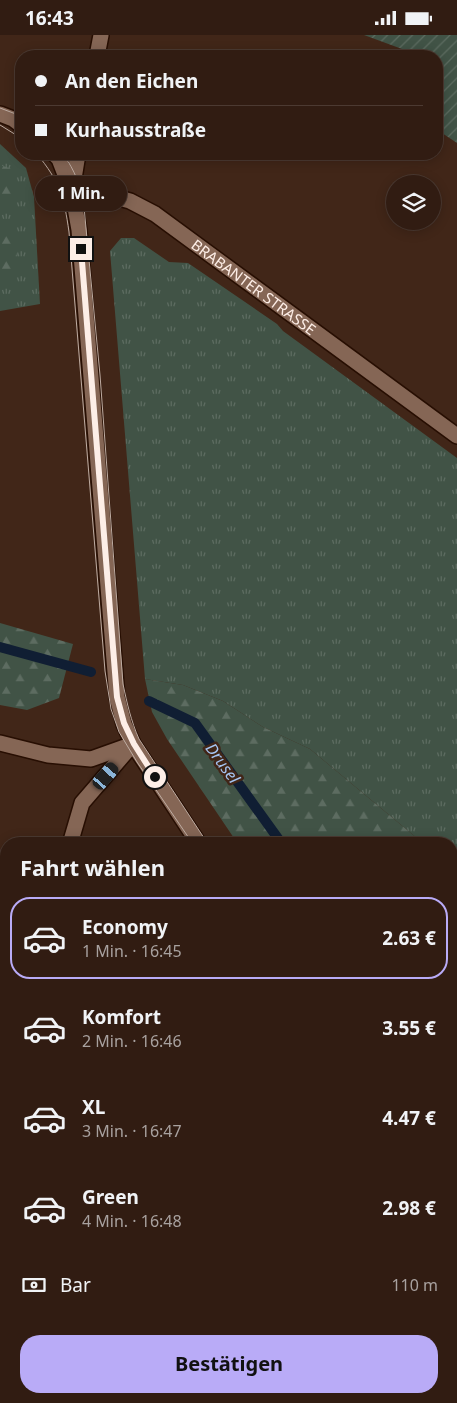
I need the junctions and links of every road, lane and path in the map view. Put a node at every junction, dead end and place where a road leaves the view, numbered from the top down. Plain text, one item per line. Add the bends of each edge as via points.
1 (101, 35) edge
2 (98, 50) edge
3 (0, 114) edge
4 (15, 120) edge
5 (59, 160) edge
6 (77, 160) edge
7 (72, 191) junction
8 (457, 435) edge
9 (0, 743) edge
10 (134, 744) junction
11 (72, 837) edge
12 (195, 837) edge

1 - 2 street
3 - 4 street
5 - 7 street
6 - 7 street
7 - 8 street, BRABANTER STRASSE via 100,193 130,201 155,214
7 - 10 street via 79,230 117,697
9 - 10 street via 48,755 91,759
10 - 11 street via 82,803
10 - 12 street

